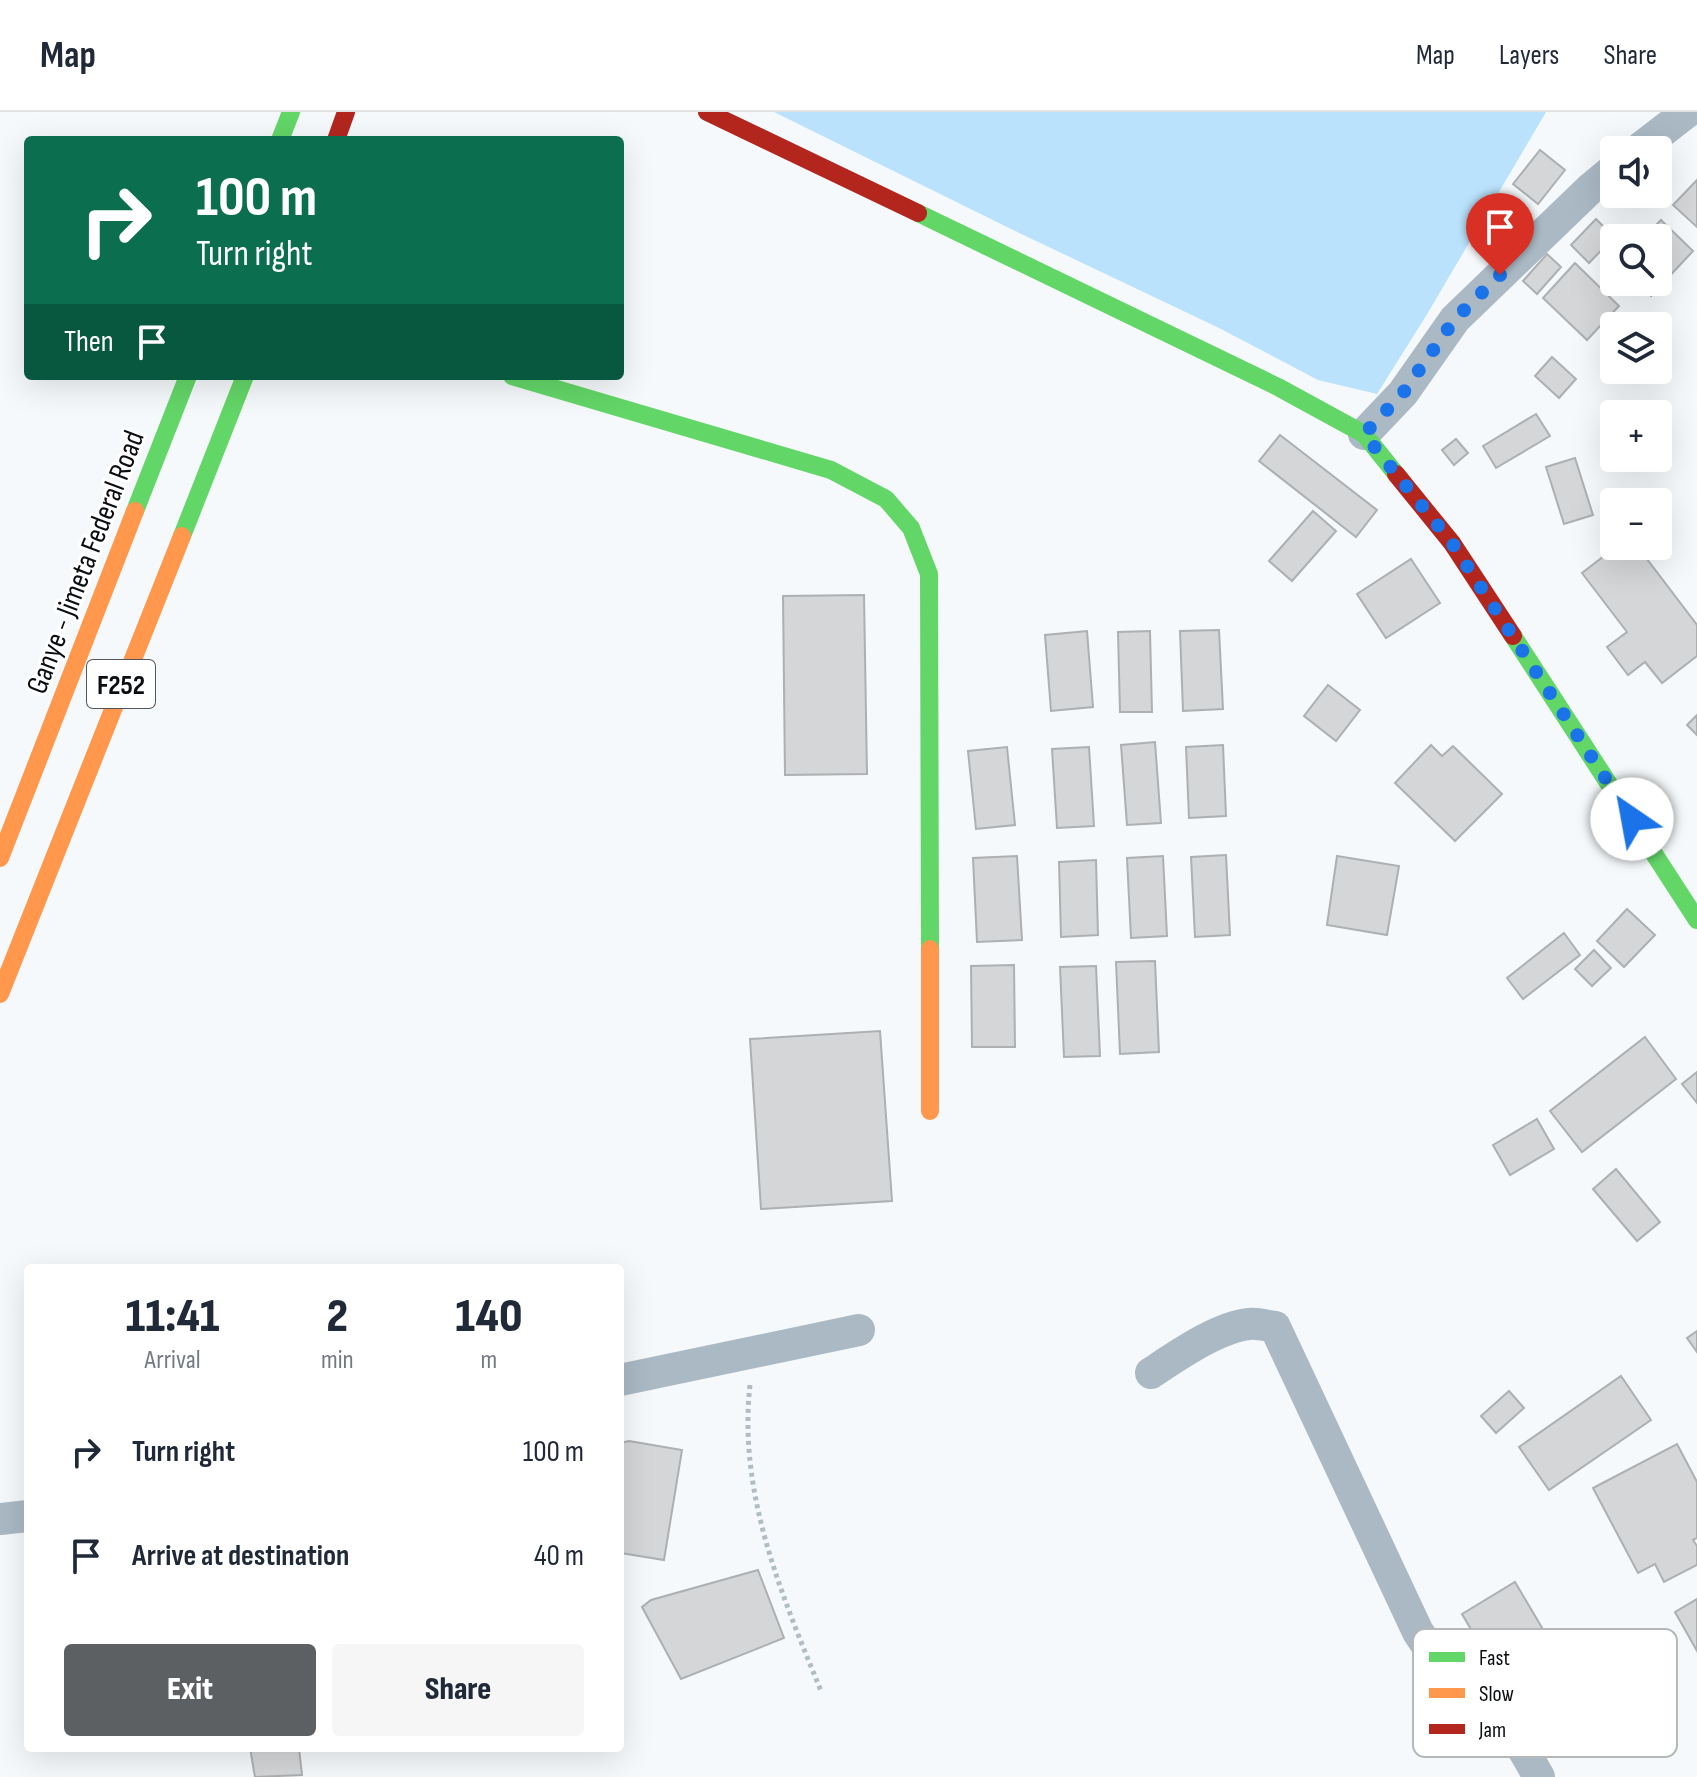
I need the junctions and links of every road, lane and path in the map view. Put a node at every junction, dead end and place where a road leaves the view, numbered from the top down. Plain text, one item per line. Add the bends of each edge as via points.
1 (291, 112) edge
2 (346, 112) edge
3 (707, 112) edge
4 (1687, 112) edge
5 (282, 136) edge
6 (337, 136) edge
7 (1656, 136) edge
8 (1600, 181) edge
9 (186, 380) edge
10 (243, 380) edge
11 (526, 380) edge
12 (1364, 434) junction
13 (0, 858) edge
14 (1697, 920) edge
15 (0, 994) edge
16 (930, 1111) dead end
17 (859, 1330) dead end
18 (754, 1352) junction
19 (1151, 1373) dead end
20 (624, 1379) edge
21 (24, 1516) edge
22 (0, 1519) edge
23 (1417, 1629) edge
24 (821, 1691) dead end
25 (1528, 1757) edge
26 (1539, 1777) edge

1 - 5 street
2 - 6 street
3 - 12 street via 1278,387
4 - 7 street
8 - 12 street via 1455,319 1403,393
9 - 13 street, Ganye - Jimeta Federal Road / F252
10 - 15 street, F252
11 - 16 street via 831,470 886,499 911,528 929,574
12 - 14 street via 1452,543
17 - 18 street
18 - 20 street
18 - 24 path via 747,1415 750,1477 770,1559
19 - 23 street via 1231,1328 1275,1327
21 - 22 street
25 - 26 street

